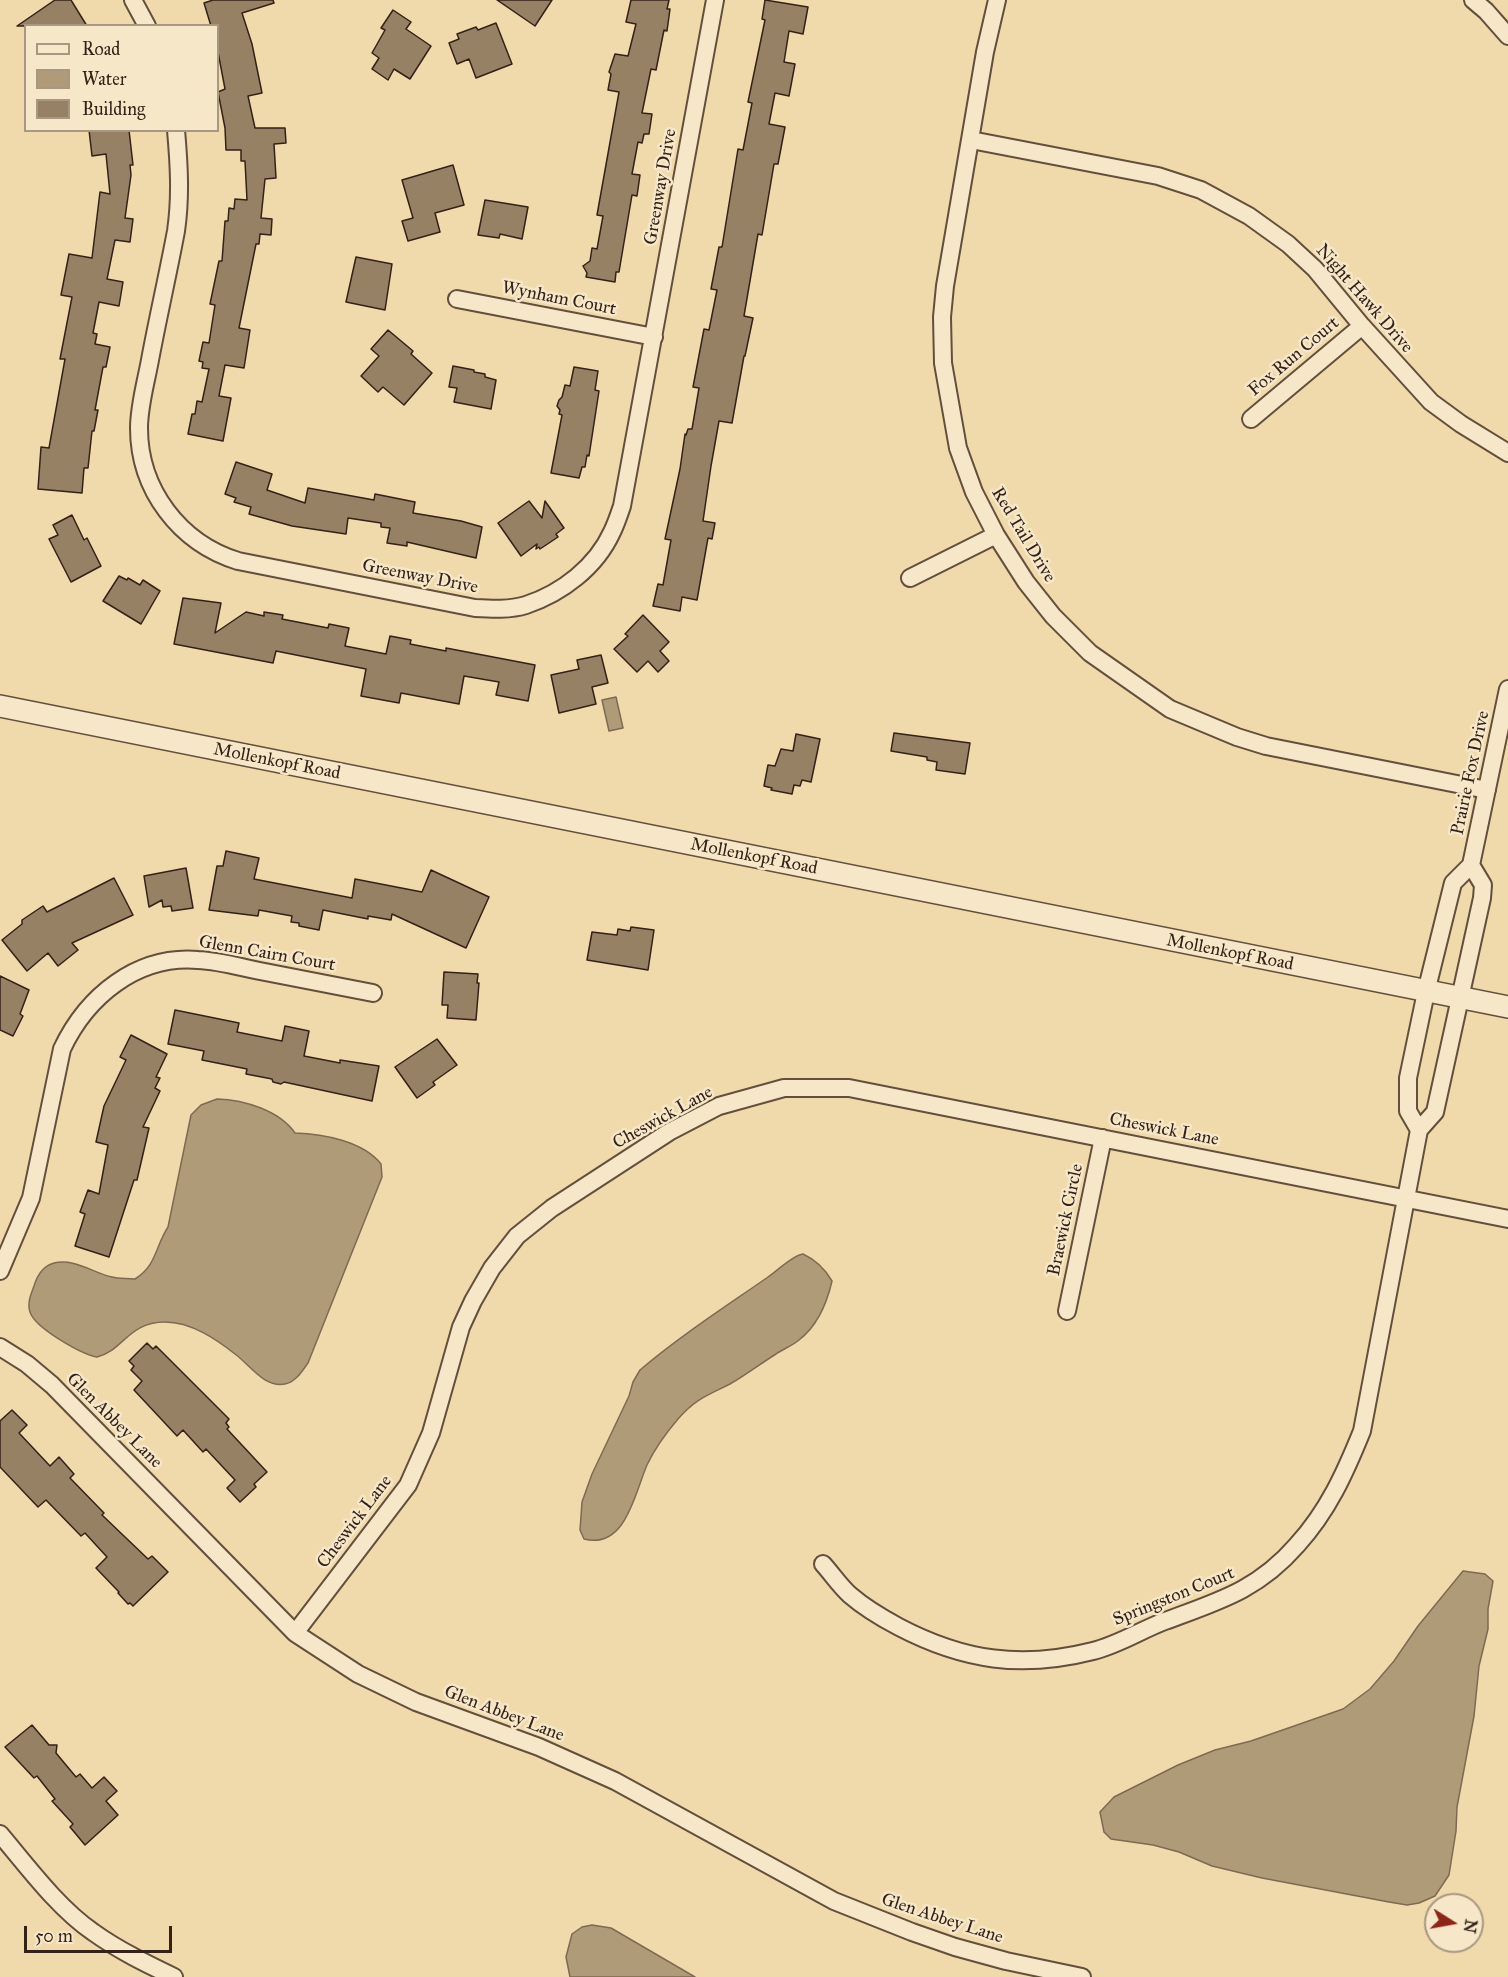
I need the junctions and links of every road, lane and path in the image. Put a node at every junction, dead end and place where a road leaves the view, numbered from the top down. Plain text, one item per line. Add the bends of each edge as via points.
1 (133, 0) edge
2 (715, 0) edge
3 (997, 0) edge
4 (1473, 0) edge
5 (146, 24) edge
6 (1508, 36) edge
7 (176, 132) edge
8 (971, 140) junction
9 (458, 299) dead end
10 (1362, 326) junction
11 (654, 337) junction
12 (1251, 419) dead end
13 (1508, 453) edge
14 (996, 535) junction
15 (910, 578) dead end
16 (1508, 689) edge
17 (0, 706) edge
18 (1487, 790) junction
19 (1471, 865) junction
20 (1426, 992) junction
21 (373, 993) dead end
22 (1461, 998) junction
23 (1508, 1007) edge
24 (1419, 1130) junction
25 (1102, 1138) junction
26 (1406, 1198) junction
27 (1508, 1219) edge
28 (0, 1271) edge
29 (1067, 1311) dead end
30 (0, 1347) edge
31 (823, 1564) dead end
32 (295, 1633) junction
33 (0, 1834) edge
34 (174, 1977) edge
35 (1082, 1977) edge

1 - 5 street
2 - 11 street, Greenway Drive
3 - 8 street, Red Tail Drive
4 - 6 street
7 - 11 street, Greenway Drive via 180,181 176,228 144,393 140,446 152,489 166,510 203,546 222,556 475,608 526,605 555,592 590,564 612,533 622,506
8 - 10 street, Night Hawk Drive via 1158,176 1201,190 1249,216 1288,244 1315,269
8 - 14 street, Red Tail Drive via 945,286 943,363 958,448
9 - 11 street, Wynham Court
10 - 12 street, Fox Run Court
10 - 13 street, Night Hawk Drive via 1431,402
14 - 15 street
14 - 18 street, Red Tail Drive via 1053,616 1090,653 1170,709 1266,746
16 - 18 street, Prairie Fox Drive
17 - 20 street, Mollenkopf Road
18 - 19 street, Prairie Fox Drive
19 - 20 street, Prairie Fox Drive via 1453,884
19 - 22 street via 1483,885
20 - 22 street, Mollenkopf Road
20 - 24 street via 1408,1078 1408,1111
21 - 28 street, Glenn Cairn Court via 198,960 149,966 112,985 75,1024 62,1049 31,1198
22 - 23 street, Mollenkopf Road
22 - 24 street, Springston Court via 1435,1112
24 - 26 street, Springston Court
25 - 26 street, Cheswick Lane
25 - 29 street, Braewick Circle
25 - 32 street, Cheswick Lane via 849,1088 821,1087 784,1088 750,1096 719,1106 669,1132 552,1208 517,1236 492,1268 461,1327 431,1433 408,1485
26 - 27 street
26 - 31 street, Springston Court via 1362,1431 1344,1477 1297,1546 1249,1587 1096,1650 1042,1660 1013,1660 963,1653 913,1634 875,1614 849,1594
30 - 32 street, Glen Abbey Lane via 52,1384
32 - 35 street, Glen Abbey Lane via 391,1691 539,1747 615,1781 834,1901 955,1947
33 - 34 street via 55,1897 92,1932

